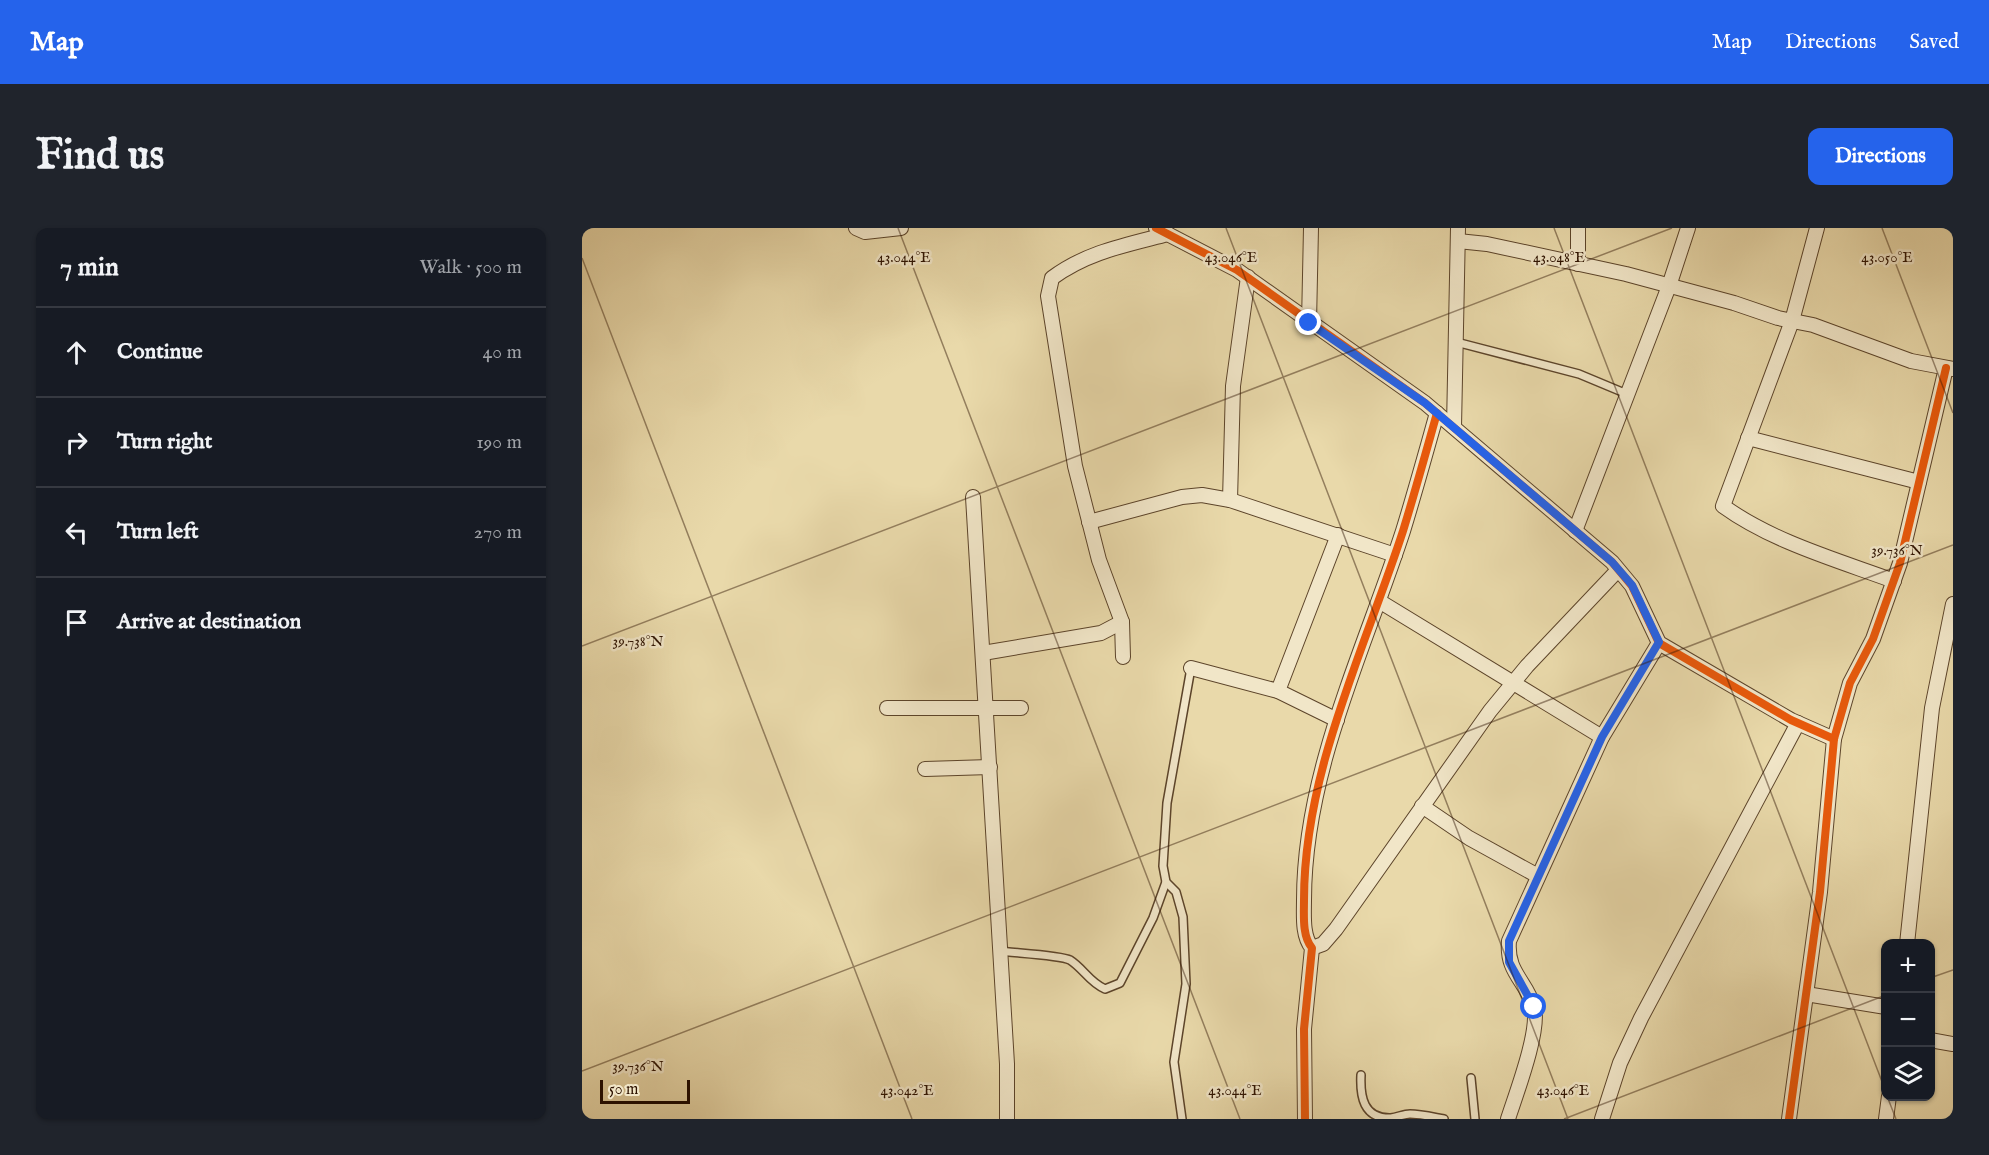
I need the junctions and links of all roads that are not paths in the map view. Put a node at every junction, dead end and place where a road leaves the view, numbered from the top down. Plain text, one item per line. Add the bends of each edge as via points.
1 (856, 228) edge
2 (901, 228) edge
3 (1311, 228) edge
4 (1578, 228) edge
5 (1688, 228) edge
6 (1817, 228) edge
7 (1162, 231) edge
8 (1458, 234) edge
9 (1578, 264) junction
10 (1248, 278) junction
11 (1669, 286) junction
12 (1792, 321) junction
13 (1309, 323) junction
14 (1456, 342) junction
15 (1949, 369) edge
16 (1627, 394) junction
17 (1437, 413) junction
18 (1454, 427) junction
19 (1748, 438) junction
20 (1919, 483) junction
21 (973, 497) dead end
22 (1230, 500) junction
23 (1089, 522) junction
24 (1575, 531) junction
25 (1338, 535) junction
26 (1395, 555) junction
27 (1618, 570) junction
28 (1894, 581) junction
29 (1378, 601) junction
30 (1953, 604) edge
31 (1122, 622) junction
32 (1659, 642) junction
33 (983, 653) junction
34 (1123, 657) dead end
35 (1191, 668) joint
36 (1514, 682) junction
37 (1278, 691) junction
38 (887, 708) dead end
39 (1021, 708) dead end
40 (987, 709) junction
41 (1338, 720) junction
42 (1798, 723) junction
43 (1602, 737) junction
44 (1834, 738) junction
45 (990, 767) junction
46 (925, 770) dead end
47 (1422, 806) junction
48 (1538, 876) junction
49 (1166, 882) junction
50 (1908, 939) edge
51 (1312, 948) junction
52 (1000, 951) junction
53 (1806, 994) junction
54 (1881, 1006) edge
55 (1935, 1041) edge
56 (1953, 1044) edge
57 (1361, 1075) dead end
58 (1471, 1078) dead end
59 (1888, 1101) edge
60 (1007, 1119) edge
61 (1182, 1119) edge
62 (1305, 1119) edge
63 (1444, 1119) edge
64 (1474, 1119) edge
65 (1508, 1119) edge
66 (1602, 1119) edge
67 (1789, 1119) edge
68 (1886, 1119) edge

1 - 2 street via 865,232
3 - 13 street
4 - 9 street
5 - 11 street
6 - 12 street
7 - 10 street
7 - 23 street via 1099,251 1052,278 1048,296 1059,375
8 - 9 street
8 - 14 street
9 - 11 street
10 - 13 street
10 - 22 street via 1233,386
11 - 12 street
11 - 16 street
12 - 15 street via 1911,361
12 - 19 street
13 - 17 street
14 - 16 lane via 1579,374
14 - 18 street
15 - 20 street
16 - 24 street
17 - 18 street
17 - 26 street
18 - 24 street
19 - 20 street
19 - 28 street via 1723,507 1802,547
20 - 28 street
21 - 33 street
22 - 23 street via 1202,495 1182,497
22 - 25 street
23 - 31 street
24 - 27 street
25 - 26 street
25 - 37 street
26 - 29 street
27 - 32 street via 1632,585
27 - 36 street
28 - 44 street via 1873,639 1850,683
29 - 36 street
29 - 41 street
30 - 50 street via 1932,708
31 - 33 street via 1101,633
31 - 34 street
32 - 42 street
32 - 43 street
33 - 40 street
35 - 37 street
35 - 49 lane via 1167,803 1163,866
36 - 43 street
36 - 47 street
37 - 41 street
38 - 40 street
39 - 40 street
40 - 45 street
41 - 51 street via 1313,807 1304,860 1304,919
42 - 44 street
42 - 66 street via 1641,1018 1620,1063
43 - 48 street
44 - 53 street
45 - 46 street
45 - 52 street
47 - 48 street via 1469,838
47 - 51 street via 1336,930 1323,944
48 - 65 street via 1509,941 1509,962 1529,995 1537,1022
49 - 52 lane via 1153,918 1120,983 1105,989 1092,983 1068,958
49 - 61 lane via 1176,892 1183,917 1186,984 1174,1062
51 - 62 street via 1304,1029
52 - 60 street
53 - 54 street
53 - 67 street
55 - 56 street
57 - 63 lane via 1360,1097 1373,1114
58 - 64 lane
59 - 68 street

